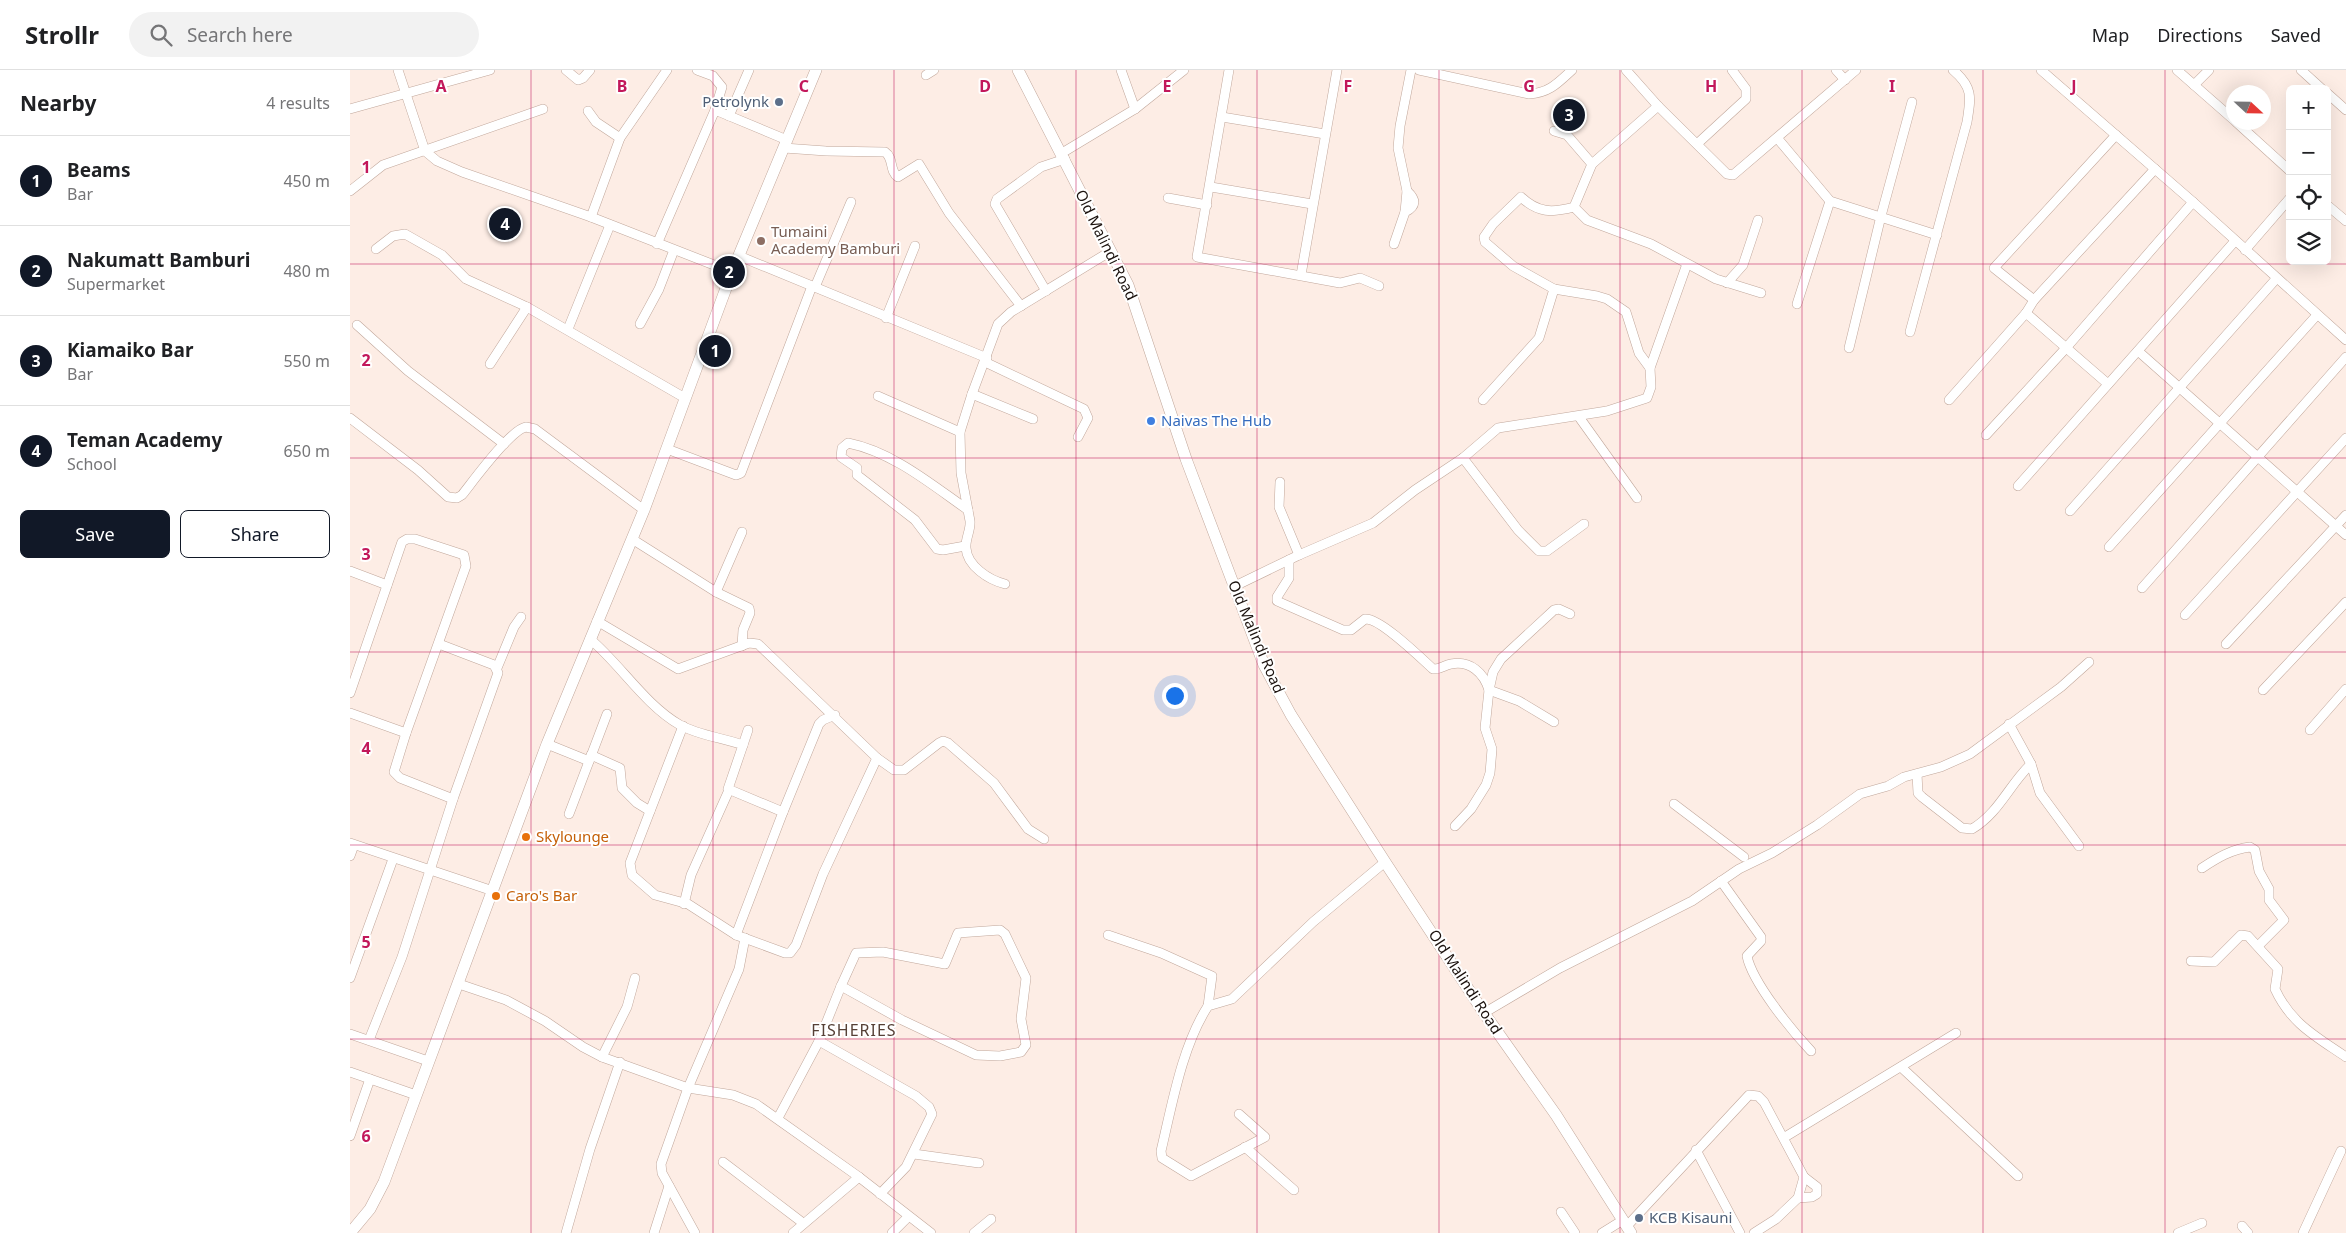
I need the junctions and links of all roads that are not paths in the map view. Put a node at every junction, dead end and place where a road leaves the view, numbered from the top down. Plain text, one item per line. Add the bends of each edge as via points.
1 (398, 70) edge
2 (490, 70) edge
3 (566, 70) edge
4 (590, 70) edge
5 (666, 70) edge
6 (698, 70) edge
7 (749, 70) edge
8 (816, 70) edge
9 (1018, 70) edge
10 (1121, 70) edge
11 (1184, 70) edge
12 (1229, 70) edge
13 (1337, 70) edge
14 (1411, 70) edge
15 (1419, 70) edge
16 (1572, 70) edge
17 (1626, 70) edge
18 (1732, 70) edge
19 (1836, 70) edge
20 (1856, 70) edge
21 (1953, 70) edge
22 (2041, 70) edge
23 (2177, 70) edge
24 (2209, 70) edge
25 (2301, 70) edge
26 (1845, 80) junction
27 (2194, 85) junction
28 (2318, 85) edge
29 (407, 94) junction
30 (2331, 97) edge
31 (1912, 102) dead end
32 (1658, 106) junction
33 (350, 109) edge
34 (543, 109) dead end
35 (1135, 109) junction
36 (715, 110) junction
37 (2346, 110) edge
38 (588, 111) dead end
39 (2226, 113) edge
40 (729, 116) junction
41 (1222, 117) junction
42 (2245, 130) edge
43 (1554, 131) dead end
44 (1325, 134) junction
45 (2116, 135) junction
46 (620, 138) junction
47 (1778, 139) junction
48 (786, 144) junction
49 (1696, 144) junction
50 (425, 151) junction
51 (1064, 156) junction
52 (1592, 164) junction
53 (2286, 167) edge
54 (2156, 169) junction
55 (1210, 187) junction
56 (350, 191) edge
57 (1168, 198) dead end
58 (1830, 201) junction
59 (850, 202) dead end
60 (2193, 202) junction
61 (2286, 203) edge
62 (1312, 204) junction
63 (1207, 205) junction
64 (1574, 207) junction
65 (2331, 208) edge
66 (1881, 216) junction
67 (591, 217) junction
68 (1758, 220) dead end
69 (2346, 221) edge
70 (610, 224) junction
71 (1937, 235) junction
72 (2235, 241) junction
73 (657, 244) junction
74 (1394, 244) dead end
75 (915, 246) dead end
76 (376, 249) dead end
77 (674, 250) junction
78 (2245, 250) junction
79 (1112, 251) junction
80 (1187, 255) dead end
81 (739, 256) junction
82 (1197, 257) junction
83 (1687, 264) junction
84 (732, 272) junction
85 (1301, 275) junction
86 (2276, 279) junction
87 (1727, 283) junction
88 (1379, 286) dead end
89 (813, 287) junction
90 (1554, 289) junction
91 (1046, 291) junction
92 (1761, 293) dead end
93 (2034, 300) junction
94 (1797, 304) dead end
95 (1021, 306) junction
96 (527, 307) junction
97 (2026, 313) junction
98 (2317, 315) junction
99 (886, 318) junction
100 (640, 324) dead end
101 (358, 325) dead end
102 (568, 329) junction
103 (1910, 332) dead end
104 (2346, 340) edge
105 (1848, 348) dead end
106 (2066, 348) junction
107 (2138, 351) junction
108 (2346, 357) edge
109 (986, 360) junction
110 (490, 364) dead end
111 (1650, 368) junction
112 (2108, 384) junction
113 (2181, 388) junction
114 (972, 394) junction
115 (878, 396) dead end
116 (685, 398) junction
117 (1483, 400) dead end
118 (1949, 400) dead end
119 (1579, 417) junction
120 (350, 418) edge
121 (1033, 419) dead end
122 (2220, 423) junction
123 (960, 432) junction
124 (1986, 435) dead end
125 (1078, 437) dead end
126 (2346, 438) edge
127 (504, 444) junction
128 (667, 449) junction
129 (2258, 457) junction
130 (1464, 458) junction
131 (1280, 482) dead end
132 (2018, 486) dead end
133 (2298, 492) junction
134 (1637, 498) dead end
135 (644, 510) junction
136 (968, 510) junction
137 (2070, 512) dead end
138 (2346, 516) edge
139 (1584, 524) dead end
140 (2336, 526) junction
141 (742, 532) dead end
142 (2346, 535) edge
143 (632, 539) junction
144 (965, 546) junction
145 (2109, 547) dead end
146 (1300, 555) junction
147 (1289, 560) junction
148 (350, 571) edge
149 (1005, 584) dead end
150 (387, 585) junction
151 (1233, 587) junction
152 (2142, 588) dead end
153 (716, 592) junction
154 (2346, 602) edge
155 (1570, 614) dead end
156 (2185, 616) dead end
157 (521, 617) dead end
158 (598, 620) junction
159 (590, 639) junction
160 (439, 644) junction
161 (2226, 644) dead end
162 (742, 646) junction
163 (2089, 662) dead end
164 (498, 668) junction
165 (2346, 689) edge
166 (1489, 690) junction
167 (2264, 690) dead end
168 (350, 693) edge
169 (350, 713) edge
170 (607, 714) dead end
171 (835, 715) junction
172 (1554, 722) dead end
173 (2009, 724) junction
174 (683, 726) junction
175 (748, 730) dead end
176 (2310, 730) dead end
177 (406, 733) junction
178 (547, 744) junction
179 (743, 745) junction
180 (590, 758) junction
181 (877, 758) junction
182 (2031, 764) junction
183 (1917, 774) junction
184 (729, 790) junction
185 (453, 799) junction
186 (1674, 804) dead end
187 (650, 811) junction
188 (783, 812) junction
189 (570, 814) dead end
190 (1455, 826) dead end
191 (1044, 839) dead end
192 (352, 844) edge
193 (2079, 846) dead end
194 (350, 856) edge
195 (1744, 857) dead end
196 (393, 859) junction
197 (1385, 862) junction
198 (2202, 868) dead end
199 (430, 870) junction
200 (1722, 881) junction
201 (493, 891) junction
202 (684, 904) junction
203 (1108, 935) dead end
204 (741, 936) junction
205 (2258, 946) junction
206 (2190, 961) dead end
207 (350, 978) edge
208 (635, 978) dead end
209 (459, 984) junction
210 (841, 986) junction
211 (1208, 1006) junction
212 (1484, 1013) junction
213 (1956, 1033) dead end
214 (350, 1034) edge
215 (369, 1040) junction
216 (819, 1041) junction
217 (1811, 1050) dead end
218 (602, 1056) junction
219 (2346, 1057) edge
220 (428, 1061) junction
221 (620, 1062) junction
222 (1901, 1067) junction
223 (350, 1072) edge
224 (370, 1079) junction
225 (688, 1088) junction
226 (416, 1095) junction
227 (1239, 1114) dead end
228 (778, 1118) junction
229 (350, 1136) edge
230 (1785, 1138) junction
231 (1245, 1147) junction
232 (1696, 1150) junction
233 (2341, 1151) dead end
234 (914, 1154) junction
235 (723, 1162) dead end
236 (980, 1163) dead end
237 (2018, 1176) dead end
238 (859, 1177) junction
239 (1804, 1177) junction
240 (669, 1186) junction
241 (1294, 1190) dead end
242 (880, 1194) junction
243 (1798, 1198) junction
244 (1561, 1212) dead end
245 (908, 1217) junction
246 (991, 1219) dead end
247 (803, 1223) junction
248 (2202, 1223) dead end
249 (1627, 1227) edge
250 (355, 1231) edge
251 (566, 1233) edge
252 (654, 1233) edge
253 (695, 1233) edge
254 (793, 1233) edge
255 (892, 1233) edge
256 (931, 1233) edge
257 (974, 1233) edge
258 (1575, 1233) edge
259 (1602, 1233) edge
260 (1740, 1233) edge
261 (1754, 1233) edge
262 (2178, 1233) edge
263 (2303, 1233) edge

1 - 29 street
2 - 29 street
3 - 4 street via 578,80
5 - 46 street
6 - 36 street via 713,76 722,87
7 - 40 street
8 - 48 main road
9 - 51 main road, Old Malindi Road
10 - 35 street
11 - 35 street
12 - 41 street
13 - 44 street
14 - 74 street via 1398,148 1407,191 1405,212
15 - 16 street via 1529,94 1540,94 1552,88
17 - 32 street
18 - 49 street via 1746,89 1746,99
19 - 26 street
20 - 26 street
21 - 71 street via 1965,80 1970,104
22 - 45 street
23 - 27 street
24 - 27 street
25 - 28 street
26 - 47 street
27 - 39 street
29 - 33 street
29 - 50 street
30 - 37 street
31 - 66 street
32 - 49 street
32 - 52 street
34 - 50 street
35 - 51 street
36 - 40 street
36 - 73 street
38 - 46 street via 596,122
40 - 48 street
41 - 44 street
41 - 55 street
42 - 53 street
43 - 52 street via 1567,135
44 - 62 street
45 - 54 street
45 - 93 street via 1994,268
46 - 67 street
47 - 49 street via 1733,175 1727,174
47 - 58 street
48 - 81 main road
48 - 95 street via 826,152 885,152 890,156 893,171 898,177 919,164 949,213
50 - 56 street via 383,165
50 - 67 street via 437,161 462,172
51 - 79 main road, Old Malindi Road
51 - 91 street via 1041,168 997,199 995,204
52 - 64 street
54 - 60 street
54 - 93 street
55 - 62 street
55 - 63 street
57 - 63 street
58 - 66 street
58 - 94 street
59 - 89 street
60 - 72 street
60 - 106 street
61 - 78 street
62 - 85 street
63 - 82 street
64 - 83 street via 1587,220 1651,244
64 - 90 street via 1559,211 1540,210 1521,197 1493,224 1484,238 1514,266
65 - 69 street
66 - 71 street
66 - 105 street
67 - 70 street
68 - 87 street via 1743,265
70 - 73 street
70 - 102 street
71 - 103 street
72 - 78 street
72 - 107 street
73 - 77 street
75 - 99 street
76 - 96 street via 393,236 405,234 442,255 466,279
77 - 84 street
77 - 100 street via 659,289
78 - 86 street
79 - 91 street
79 - 151 main road, Old Malindi Road via 1131,293
80 - 82 street
81 - 84 main road
81 - 89 street
82 - 85 street
83 - 87 street
83 - 111 street
84 - 116 main road
85 - 88 street via 1340,283 1360,278
86 - 98 street
86 - 113 street
87 - 92 street
89 - 99 street
89 - 128 street via 741,473 736,475
90 - 111 street via 1607,299 1626,312 1639,353
90 - 117 street via 1538,338
91 - 95 street
93 - 97 street
95 - 109 street via 1001,320
96 - 102 street
96 - 110 street
97 - 106 street
97 - 118 street
98 - 104 street
98 - 122 street
99 - 109 street
101 - 127 street via 408,371
102 - 116 street
106 - 112 street
106 - 124 street
107 - 112 street
107 - 113 street
108 - 129 street
109 - 114 street
109 - 125 street via 1084,409 1088,418
111 - 119 street via 1651,387 1647,398
112 - 132 street
113 - 122 street
113 - 137 street
114 - 121 street
114 - 123 street
115 - 123 street
116 - 128 main road
119 - 130 street via 1498,428
119 - 134 street
120 - 127 street via 453,499 462,494
122 - 129 street
122 - 145 street
123 - 136 street via 961,472
126 - 133 street
127 - 135 street via 518,430 531,428
128 - 135 main road
129 - 133 street
129 - 152 street
130 - 139 street via 1518,530 1539,551 1547,551
130 - 146 street via 1414,490 1373,523
131 - 146 street via 1279,507
133 - 140 street
133 - 156 street
135 - 143 main road
136 - 144 street via 970,530
136 - 144 street via 934,485 882,456 854,444 848,443 842,448 841,457 856,468 858,475 915,520 938,549
138 - 140 street
140 - 142 street
140 - 161 street
141 - 153 street
143 - 153 street
143 - 158 main road
144 - 149 street via 981,573
146 - 147 street
147 - 151 street
147 - 166 street via 1289,578 1277,601 1343,630 1351,630 1365,618 1373,619 1432,669 1452,664 1474,667 1486,679
148 - 150 street
150 - 160 street via 401,544 406,540 464,555 466,566
150 - 168 street
151 - 197 main road, Old Malindi Road via 1264,664 1291,715
153 - 162 street via 750,609
154 - 167 street
155 - 166 street via 1556,609 1538,624 1501,660 1493,672
157 - 164 street
158 - 159 main road
158 - 162 street via 678,669
159 - 174 street via 670,718
159 - 178 main road
160 - 164 street
160 - 177 street
162 - 171 street via 753,642 758,644
163 - 173 street
164 - 185 street via 497,680
165 - 176 street
166 - 172 street via 1519,701
166 - 190 street via 1485,728 1492,749 1490,773 1471,809
169 - 177 street
170 - 180 street
171 - 181 street
171 - 188 street via 819,724
173 - 182 street
173 - 183 street via 1964,757
174 - 179 street
174 - 187 street
175 - 179 street
177 - 185 street via 395,774
178 - 180 street
178 - 201 main road
179 - 184 street
180 - 187 street via 620,768 622,788 636,803
180 - 189 street
181 - 191 street via 900,771 939,743 948,743 994,783 1028,829
181 - 204 street via 823,874 794,950 785,953
182 - 183 street via 2013,782 2004,799 1972,829 1962,828 1922,798 1918,793
182 - 193 street via 2040,793
183 - 200 street via 1860,794 1817,826
184 - 188 street
184 - 202 street via 691,875
185 - 199 street
186 - 195 street
187 - 202 street via 629,870 655,895
188 - 204 street
192 - 194 street
192 - 196 street
196 - 199 street
196 - 207 street
197 - 211 street via 1313,922 1232,998
197 - 212 main road, Old Malindi Road
198 - 205 street via 2232,851 2250,847 2255,850 2259,871 2269,889 2269,900 2284,920
199 - 201 street
199 - 215 street via 402,956
200 - 212 street via 1692,901 1560,968
200 - 217 street via 1761,937 1747,956 1754,975
201 - 209 main road
202 - 204 street
203 - 211 street via 1161,953 1212,976
204 - 225 street via 739,969
205 - 206 street via 2241,934 2214,962
205 - 219 street via 2278,970 2275,990 2287,1007 2308,1033
208 - 218 street via 627,1007
209 - 218 street via 506,1000
209 - 220 main road
210 - 210 street via 856,954 883,952 945,964 958,933 1000,930 1026,978 1021,1019 1026,1045 1021,1052 1000,1056 976,1055 902,1020
210 - 216 street
211 - 231 street via 1189,1046 1173,1098 1162,1158 1191,1176
212 - 249 main road, Old Malindi Road via 1556,1115
213 - 222 street
214 - 215 street
215 - 220 street
216 - 228 street
216 - 234 street via 908,1091 932,1110
218 - 221 street
220 - 226 main road
221 - 225 street
221 - 251 street
222 - 230 street
222 - 237 street
223 - 224 street
224 - 226 street
224 - 229 street
225 - 228 street via 742,1098
225 - 240 street via 660,1164
226 - 250 main road via 384,1182
227 - 231 street via 1265,1137
228 - 238 street
230 - 232 street via 1764,1102 1758,1096 1749,1095
230 - 239 street
231 - 241 street
232 - 249 street
232 - 260 street
233 - 263 street
234 - 236 street
234 - 242 street via 906,1168
235 - 247 street
238 - 242 street
238 - 247 street
239 - 243 street
239 - 243 street via 1817,1187 1817,1194
240 - 252 street
240 - 253 street
242 - 245 street
243 - 261 street via 1776,1219
244 - 258 street
245 - 255 street
245 - 256 street
246 - 257 street
247 - 254 street
248 - 262 street
249 - 259 street

